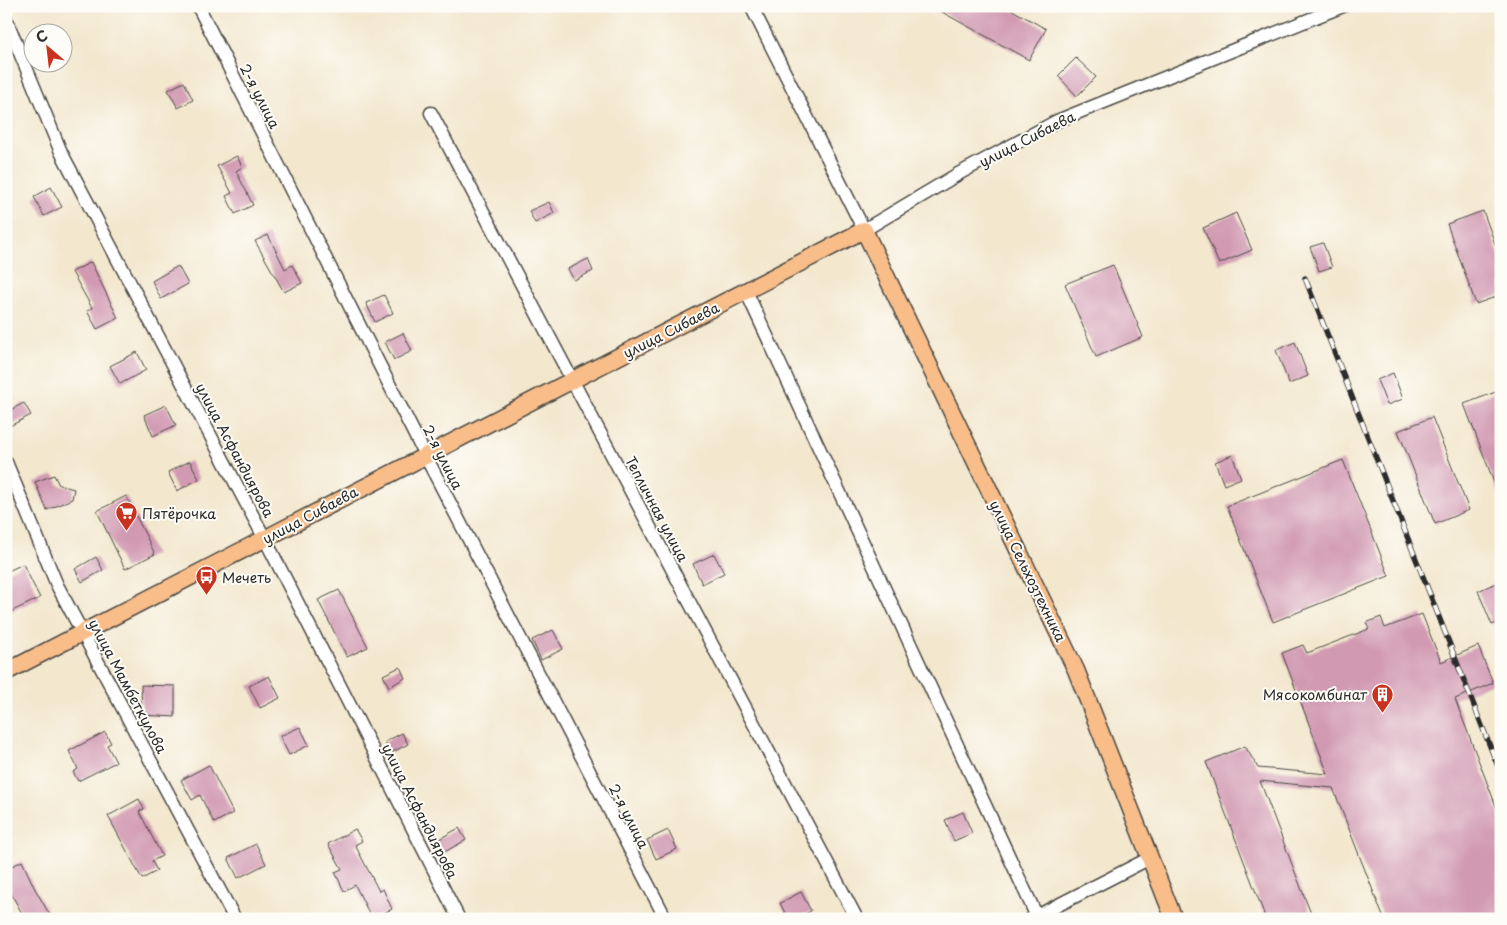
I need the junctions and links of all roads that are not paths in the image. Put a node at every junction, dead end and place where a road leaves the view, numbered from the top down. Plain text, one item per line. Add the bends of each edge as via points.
1 (198, 6) edge
2 (751, 6) edge
3 (1343, 6) edge
4 (6, 19) edge
5 (431, 113) dead end
6 (864, 230) junction
7 (746, 291) junction
8 (571, 381) junction
9 (424, 455) junction
10 (6, 462) edge
11 (265, 539) junction
12 (83, 632) junction
13 (6, 672) edge
14 (1150, 858) junction
15 (1035, 918) edge
16 (235, 919) edge
17 (459, 919) edge
18 (666, 919) edge
19 (857, 919) edge
20 (1174, 919) edge

1 - 9 street, 2-я улица
2 - 6 street
3 - 6 street, улица Сибаева via 1057,121
4 - 11 street, улица Асфандиярова via 62,152
5 - 8 street, Тепличная улица
6 - 7 main road, улица Сибаева
6 - 14 main road, улица Сельхозтехника via 1076,670
7 - 8 main road, улица Сибаева
7 - 15 street
8 - 9 main road, улица Сибаева
8 - 19 street, Тепличная улица
9 - 11 main road, улица Сибаева
9 - 18 street, 2-я улица
10 - 12 street, улица Мамбеткулова via 56,584
11 - 12 main road, улица Сибаева
11 - 17 street, улица Асфандиярова
12 - 13 main road, улица Сибаева
12 - 16 street, улица Мамбеткулова
14 - 15 street
14 - 20 main road, улица Сельхозтехника

